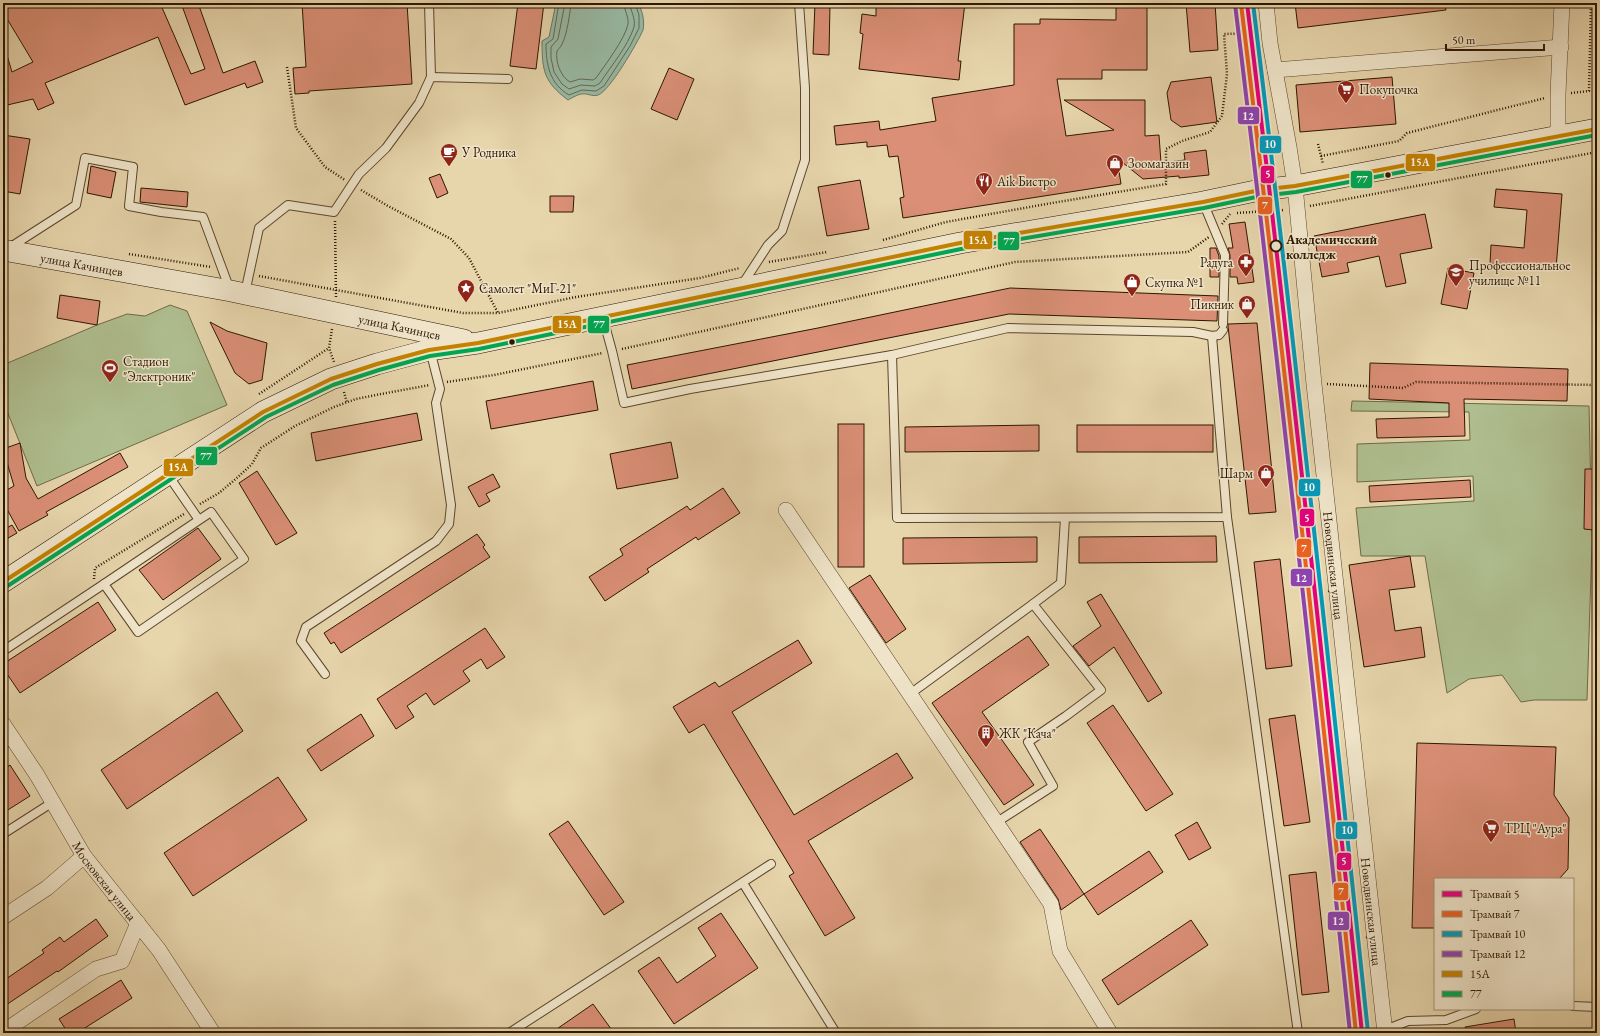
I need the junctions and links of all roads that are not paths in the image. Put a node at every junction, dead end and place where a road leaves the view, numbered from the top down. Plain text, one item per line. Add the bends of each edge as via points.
1 (429, 3) edge
2 (799, 3) edge
3 (1266, 3) edge
4 (1562, 3) edge
5 (1561, 47) junction
6 (1275, 70) junction
7 (431, 77) junction
8 (508, 79) dead end
9 (1597, 129) edge
10 (1558, 136) junction
11 (1295, 186) junction
12 (1203, 202) junction
13 (4, 250) edge
14 (740, 288) junction
15 (238, 292) junction
16 (602, 317) junction
17 (1212, 336) junction
18 (478, 343) junction
19 (430, 350) junction
20 (892, 355) junction
21 (168, 474) junction
22 (786, 510) dead end
23 (1227, 517) junction
24 (1065, 518) junction
25 (199, 520) junction
26 (3, 582) edge
27 (104, 584) junction
28 (1033, 604) junction
29 (3, 651) edge
30 (325, 674) dead end
31 (910, 694) junction
32 (3, 724) edge
33 (8, 741) edge
34 (53, 802) junction
35 (997, 822) junction
36 (3, 834) edge
37 (84, 856) junction
38 (771, 864) dead end
39 (743, 883) junction
40 (3, 917) edge
41 (138, 924) junction
42 (1574, 1006) edge
43 (1597, 1007) edge
44 (1473, 1010) edge
45 (1385, 1031) edge
46 (3, 1032) edge
47 (213, 1033) edge
48 (510, 1033) edge
49 (836, 1033) edge
50 (1110, 1033) edge
51 (1298, 1033) edge

1 - 7 lane
2 - 14 lane via 805,88 805,160 782,230
3 - 6 street, Новодвинская улица
4 - 5 street
5 - 6 street
5 - 10 street
6 - 11 street, Новодвинская улица
7 - 8 lane
7 - 15 lane via 419,103 386,148 359,174 334,212 288,205 259,228
9 - 10 main road, улица Качинцев
10 - 11 main road, улица Качинцев
11 - 12 main road, улица Качинцев via 1260,190
11 - 45 street, Новодвинская улица via 1314,384
12 - 14 main road, улица Качинцев via 960,243
12 - 17 lane via 1225,255 1223,327 1219,335
13 - 15 main road, улица Качинцев
13 - 15 lane via 76,205 85,158 133,167 129,206 203,217
14 - 16 main road, улица Качинцев
15 - 18 main road, улица Качинцев
16 - 18 main road, улица Качинцев
16 - 20 lane via 624,404 690,389
17 - 20 lane via 1193,332 1008,328
17 - 23 lane
18 - 19 main road
19 - 21 main road via 330,379 263,412
19 - 30 lane via 440,388 436,403 451,505 449,524 436,541 306,627 301,641
20 - 24 lane via 897,518
21 - 25 lane
21 - 26 main road
22 - 31 street
23 - 24 lane
23 - 51 lane
24 - 28 lane via 1061,583
25 - 27 lane
25 - 27 lane via 211,512 244,559 138,632
27 - 29 lane
28 - 31 lane
28 - 35 lane via 1101,690 1028,742 1053,786
31 - 35 street
32 - 33 street, Московская улица
33 - 34 street, Московская улица via 37,775
34 - 36 lane
34 - 37 street, Московская улица
35 - 50 street via 1051,904 1060,951
37 - 40 street via 47,888
37 - 41 street, Московская улица
38 - 39 lane
39 - 48 lane
39 - 49 lane
41 - 46 street via 122,961 96,969
41 - 47 street, Московская улица via 159,950
42 - 43 lane
44 - 45 lane via 1446,1020 1408,1021

